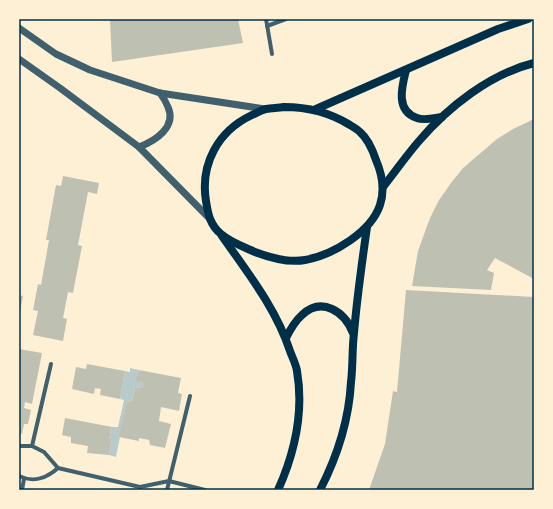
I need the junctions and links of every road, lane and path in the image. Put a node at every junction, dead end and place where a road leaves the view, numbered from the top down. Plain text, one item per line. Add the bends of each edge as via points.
1 (266, 19) edge
2 (286, 19) edge
3 (528, 19) edge
4 (267, 26) junction
5 (19, 28) edge
6 (272, 54) dead end
7 (19, 59) edge
8 (534, 63) edge
9 (406, 70) junction
10 (160, 93) junction
11 (266, 109) junction
12 (316, 109) junction
13 (442, 117) junction
14 (139, 147) junction
15 (383, 187) junction
16 (209, 218) junction
17 (367, 227) junction
18 (220, 233) junction
19 (354, 334) junction
20 (286, 338) junction
21 (51, 364) dead end
22 (190, 396) dead end
23 (19, 446) edge
24 (32, 446) junction
25 (58, 468) junction
26 (19, 476) edge
27 (24, 479) junction
28 (169, 481) junction
29 (142, 488) edge
30 (22, 490) edge
31 (167, 490) edge
32 (206, 490) edge
33 (278, 490) edge
34 (320, 490) edge

1 - 4 street
2 - 4 street
3 - 9 main road via 498,29
4 - 6 street
5 - 10 street via 56,54 90,70
7 - 14 street
8 - 13 main road via 501,76 474,92
9 - 12 main road
9 - 13 main road via 401,96 408,113 418,119
10 - 11 street
10 - 14 street via 168,106 170,122 157,139
11 - 12 main road
11 - 16 main road via 245,118 227,131 217,143 210,157 207,173 205,195
12 - 15 main road via 339,118 360,132 372,149
13 - 15 main road via 418,141
14 - 16 street
15 - 17 main road via 380,205
16 - 18 main road
17 - 18 main road via 347,243 324,255 304,260 270,258 243,247
17 - 19 main road
18 - 20 main road via 259,288
19 - 20 main road via 336,311 320,306 302,314
19 - 34 main road via 346,420 330,472
20 - 33 main road via 297,370 299,416 294,446
21 - 24 street
22 - 28 street
23 - 24 street
24 - 25 street via 44,452
25 - 27 street via 42,478
25 - 29 street
26 - 27 street
27 - 30 street
28 - 29 street
28 - 31 street
28 - 32 street

